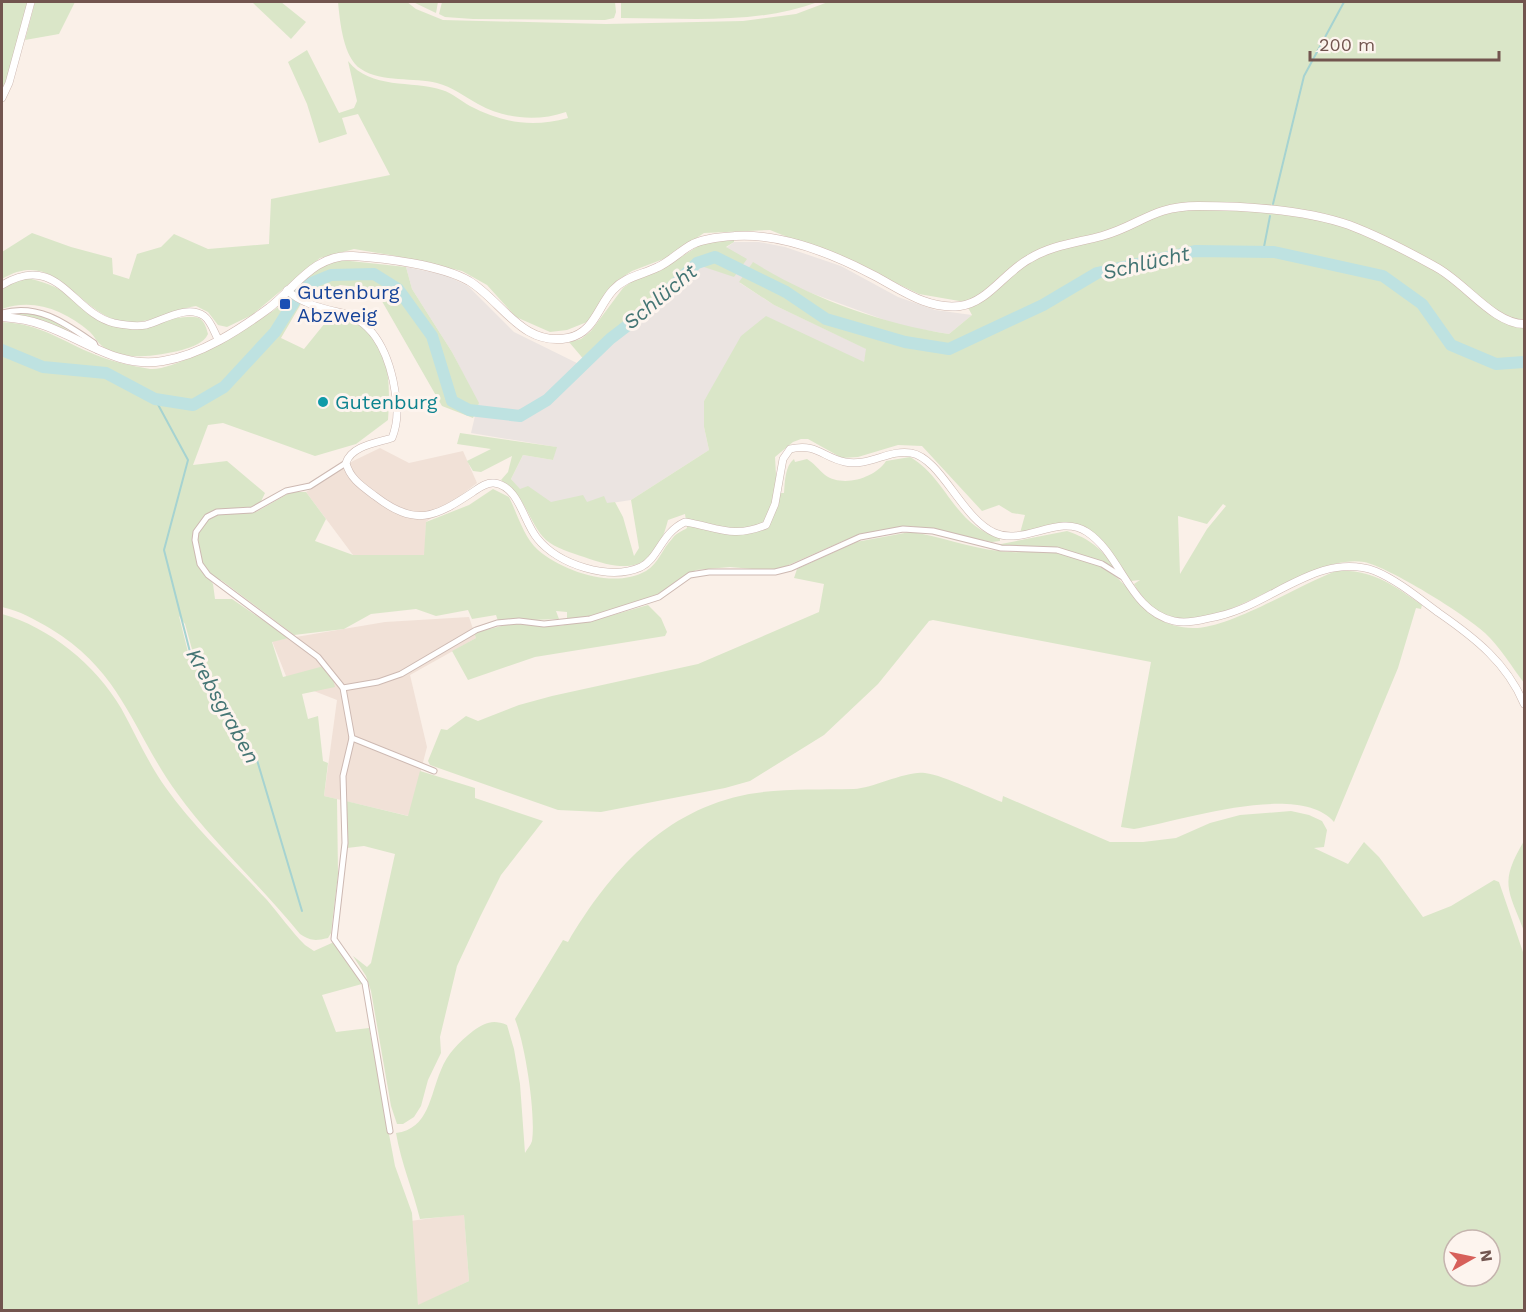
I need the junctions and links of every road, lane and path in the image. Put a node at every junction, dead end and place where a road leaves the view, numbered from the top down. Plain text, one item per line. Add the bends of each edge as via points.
1 (31, 2) edge
2 (2, 98) edge
3 (2, 285) edge
4 (290, 292) junction
5 (2, 316) edge
6 (1524, 324) edge
7 (218, 339) junction
8 (346, 463) junction
9 (1121, 576) junction
10 (343, 688) junction
11 (1524, 704) edge
12 (352, 738) junction
13 (434, 771) dead end
14 (390, 1131) dead end

1 - 2 street
3 - 7 street via 20,274 45,278 110,322 120,324 144,326 188,312 198,313 208,320
4 - 6 main road via 325,260 351,256 384,260 459,277 484,292 524,329 551,339 566,339 590,326 624,280 661,266 695,243 720,237 754,236 810,249 857,267 916,298 957,307 973,303 1013,269 1052,248 1103,236 1158,210 1217,206 1286,213 1351,226 1449,274 1502,320
4 - 7 main road
4 - 8 street via 312,305 352,316 374,333 388,360 399,422 392,438 356,450
5 - 7 main road via 39,323 131,362 182,356
8 - 9 street via 352,478 396,512 419,517 439,512 493,482 511,490 537,538 552,551 602,572 623,572 651,559 672,528 685,522 725,533 749,532 766,525 775,504 783,459 790,449 804,446 844,462 867,463 912,453 938,473 978,524 997,534 1016,537 1056,527 1086,531
8 - 10 street via 310,486 286,491 252,510 218,512 207,517 195,540 200,564 208,575 318,657
9 - 10 street via 1102,564 1057,550 1001,548 933,531 903,529 860,537 775,572 690,575 659,597 590,619 544,624 496,623 476,630 401,674
9 - 11 street via 1153,611 1174,621 1194,621 1227,614 1268,598 1323,568 1350,564 1376,572 1481,642 1516,683
10 - 12 street
12 - 13 street
12 - 14 street via 343,776 345,843 334,939 365,983

